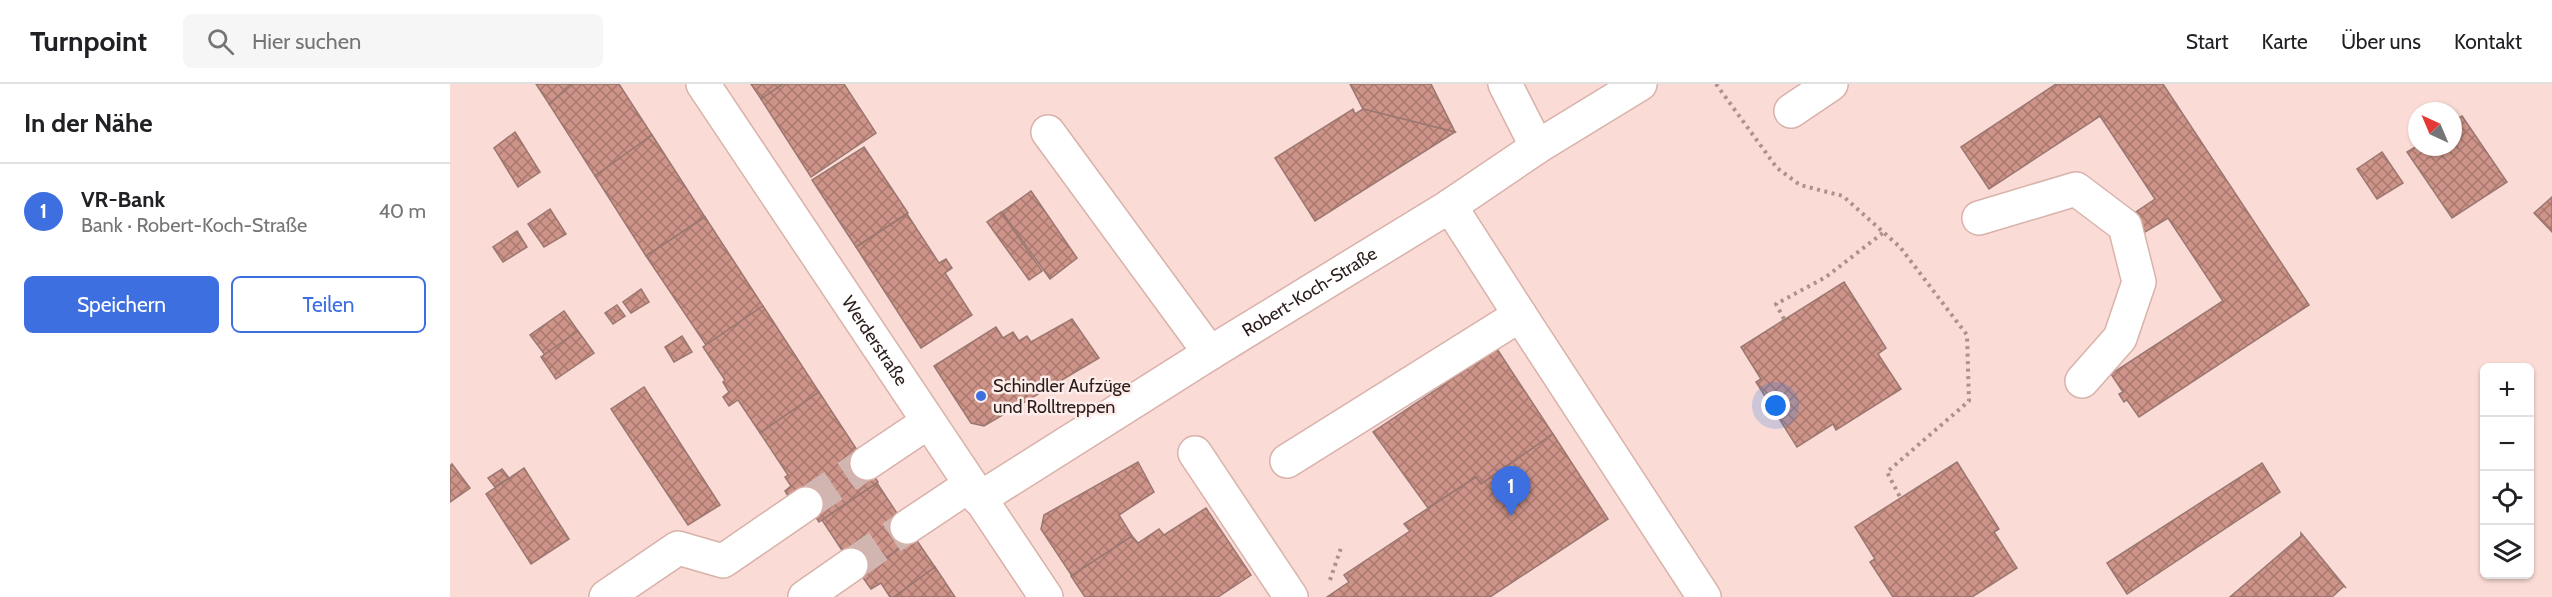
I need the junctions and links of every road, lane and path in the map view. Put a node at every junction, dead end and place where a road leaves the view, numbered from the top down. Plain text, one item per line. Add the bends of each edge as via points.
1 (703, 84) edge
2 (1505, 84) edge
3 (1640, 84) edge
4 (1716, 84) edge
5 (1831, 84) edge
6 (1791, 111) dead end
7 (1048, 132) dead end
8 (1537, 147) junction
9 (1450, 206) junction
10 (1979, 218) dead end
11 (1884, 232) junction
12 (1520, 315) junction
13 (1784, 319) dead end
14 (1210, 353) junction
15 (2082, 381) dead end
16 (928, 422) junction
17 (1195, 453) dead end
18 (1287, 461) dead end
19 (867, 463) tunnel mouth
20 (974, 492) junction
21 (1901, 499) dead end
22 (806, 504) tunnel mouth
23 (907, 527) tunnel mouth
24 (1342, 545) dead end
25 (851, 565) tunnel mouth
26 (1330, 580) dead end
27 (606, 597) edge
28 (805, 597) edge
29 (1046, 597) edge
30 (1291, 597) edge
31 (1704, 597) edge

1 - 16 street, Werderstraße
2 - 8 street
3 - 8 street, Robert-Koch-Straße
4 - 11 path via 1777,168 1800,185 1843,196
5 - 6 street
7 - 14 street
8 - 9 street, Robert-Koch-Straße
9 - 12 street
9 - 14 street, Robert-Koch-Straße
10 - 15 street via 2076,189 2125,226 2139,282 2120,338
11 - 13 path via 1826,277 1776,304
11 - 21 path via 1900,247 1967,335 1969,401 1887,472
12 - 18 street
12 - 31 street
14 - 20 street, Robert-Koch-Straße
16 - 19 street
16 - 20 street, Werderstraße
17 - 30 street
20 - 23 street, Robert-Koch-Straße
20 - 29 street, Werderstraße
22 - 27 street via 723,561 678,548
24 - 26 path
25 - 28 street

